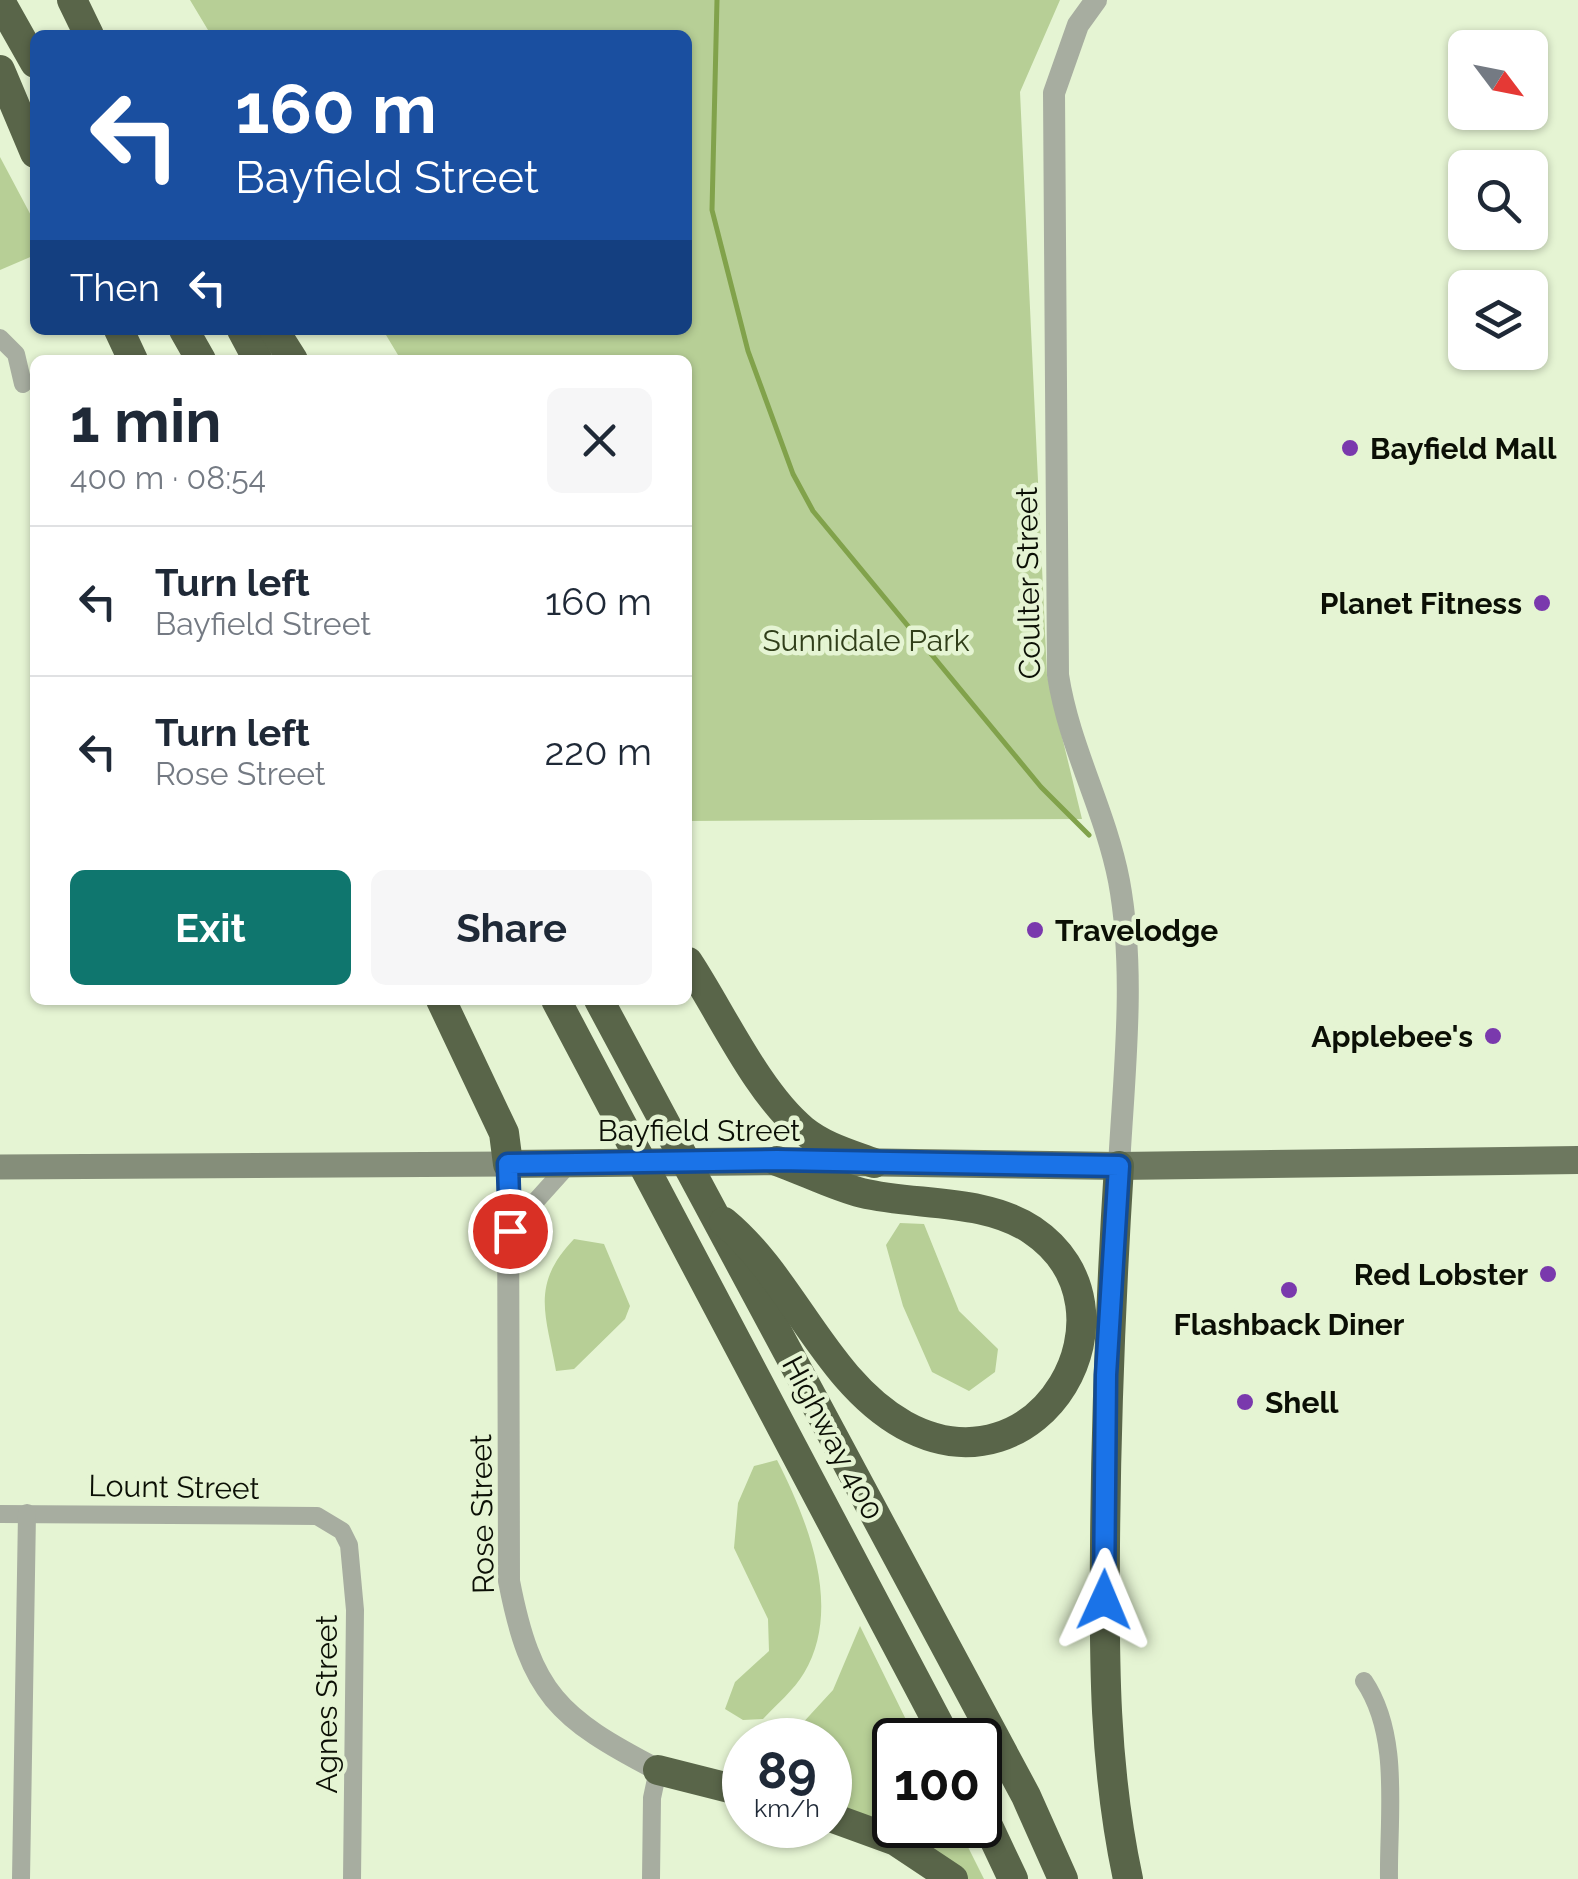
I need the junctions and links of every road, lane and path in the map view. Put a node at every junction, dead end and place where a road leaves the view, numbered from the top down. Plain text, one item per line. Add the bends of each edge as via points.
1 (72, 0) edge
2 (1096, 0) edge
3 (0, 1) edge
4 (87, 30) edge
5 (30, 54) edge
6 (0, 70) edge
7 (30, 141) edge
8 (0, 338) edge
9 (23, 384) dead end
10 (692, 968) edge
11 (443, 1005) edge
12 (559, 1005) edge
13 (602, 1005) edge
14 (777, 1160) junction
15 (1578, 1160) edge
16 (570, 1163) junction
17 (874, 1163) junction
18 (508, 1164) junction
19 (1119, 1166) junction
20 (0, 1167) edge
21 (711, 1211) junction
22 (510, 1260) junction
23 (26, 1513) junction
24 (0, 1514) edge
25 (342, 1530) joint
26 (1364, 1681) dead end
27 (935, 1718) edge
28 (658, 1770) junction
29 (722, 1786) edge
30 (852, 1825) edge
31 (998, 1848) edge
32 (21, 1879) edge
33 (352, 1879) edge
34 (651, 1879) edge
35 (953, 1879) edge
36 (1013, 1879) edge
37 (1063, 1879) edge
38 (1128, 1879) edge
39 (1388, 1879) edge

1 - 4 highway
2 - 19 street, Coulter Street via 1078,26 1054,93 1058,674 1064,716 1119,883 1126,1021
3 - 5 highway
6 - 7 highway
8 - 9 street via 16,354
10 - 17 highway via 782,1109 818,1140
11 - 18 highway via 504,1133
12 - 27 highway, Highway 400
13 - 21 highway, Highway 400
14 - 16 main road, Bayfield Street
14 - 17 main road, Bayfield Street
14 - 21 highway via 861,1193 965,1208 1033,1230 1057,1254 1074,1286 1077,1358 1062,1392 1039,1416 998,1437 939,1440 906,1426 878,1409 756,1248
15 - 19 main road, Bayfield Street
16 - 18 main road, Bayfield Street
16 - 22 street, Rose Street via 534,1203
17 - 19 main road, Bayfield Street
18 - 20 main road, Bayfield Street
18 - 22 street, Rose Street
19 - 38 highway via 1106,1375 1103,1692 1111,1802
21 - 37 highway, Highway 400 via 1026,1796
22 - 28 street, Rose Street via 509,1582 526,1655 540,1684 589,1734
23 - 24 street, Lount Street
23 - 25 street, Lount Street via 317,1516
23 - 32 street
25 - 33 street, Agnes Street via 350,1545 354,1610
26 - 39 street via 1387,1729
28 - 29 highway
28 - 34 street
30 - 35 highway via 896,1841
31 - 36 highway

